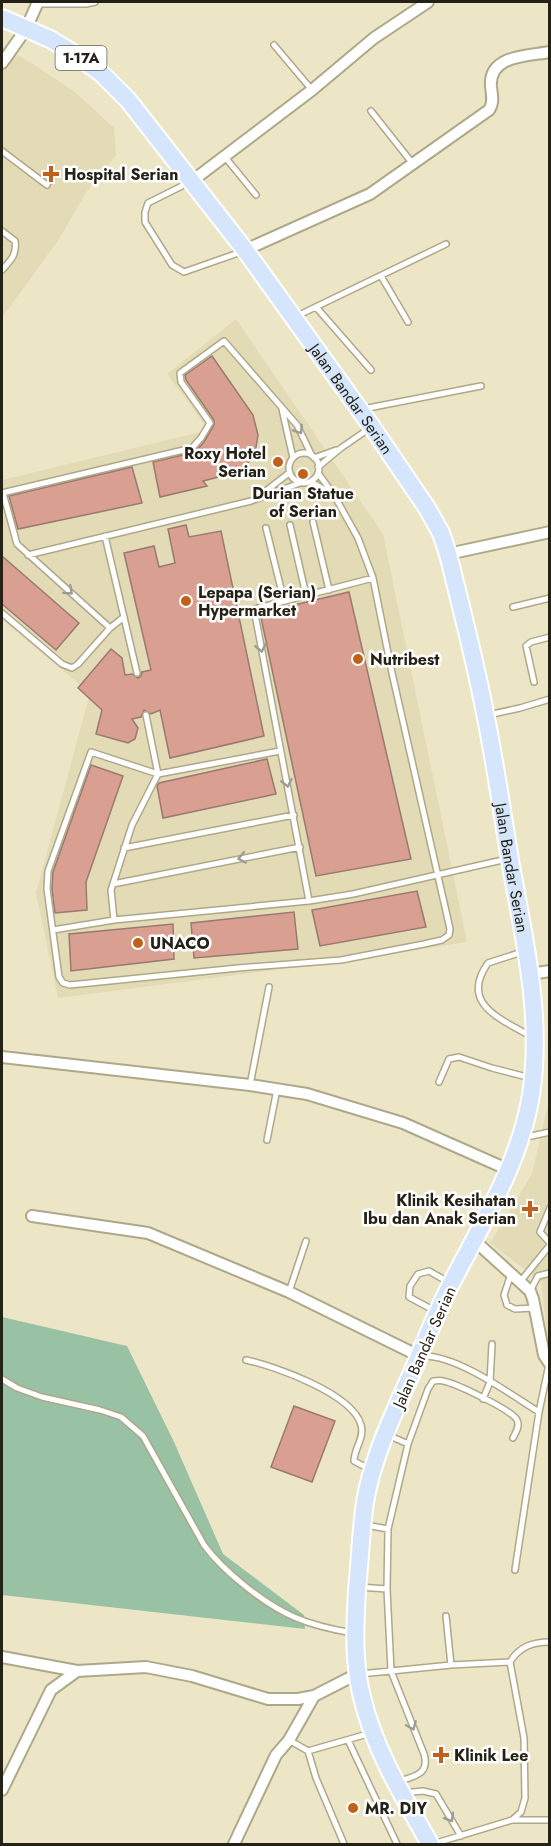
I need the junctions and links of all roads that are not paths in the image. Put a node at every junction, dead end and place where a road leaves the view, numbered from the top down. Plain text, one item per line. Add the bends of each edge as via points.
1 (95, 2) edge
2 (428, 2) edge
3 (44, 3) edge
4 (2, 18) edge
5 (26, 29) junction
6 (274, 45) dead end
7 (549, 52) edge
8 (2, 63) edge
9 (312, 90) junction
10 (371, 111) dead end
11 (2, 151) edge
12 (224, 156) junction
13 (413, 164) junction
14 (192, 181) junction
15 (47, 185) dead end
16 (256, 195) dead end
17 (2, 231) edge
18 (446, 244) dead end
19 (245, 250) junction
20 (2, 270) edge
21 (381, 276) junction
22 (316, 307) junction
23 (294, 318) junction
24 (408, 322) dead end
25 (371, 370) dead end
26 (481, 386) dead end
27 (282, 407) junction
28 (359, 410) junction
29 (372, 427) junction
30 (341, 448) junction
31 (313, 457) junction
32 (293, 458) junction
33 (318, 470) junction
34 (290, 473) junction
35 (310, 482) junction
36 (300, 483) junction
37 (2, 493) edge
38 (334, 495) junction
39 (251, 501) junction
40 (313, 522) dead end
41 (290, 525) dead end
42 (266, 528) dead end
43 (549, 532) edge
44 (105, 536) junction
45 (448, 554) junction
46 (28, 555) junction
47 (373, 578) junction
48 (329, 590) junction
49 (306, 595) junction
50 (549, 598) edge
51 (284, 601) junction
52 (513, 607) dead end
53 (2, 613) edge
54 (124, 617) junction
55 (110, 628) junction
56 (549, 637) edge
57 (137, 673) dead end
58 (534, 682) dead end
59 (549, 699) edge
60 (146, 715) dead end
61 (486, 715) junction
62 (280, 751) junction
63 (158, 774) junction
64 (294, 814) junction
65 (300, 847) junction
66 (124, 848) junction
67 (510, 858) junction
68 (439, 875) junction
69 (113, 884) junction
70 (309, 901) junction
71 (114, 920) junction
72 (53, 930) junction
73 (527, 951) junction
74 (549, 971) edge
75 (530, 974) junction
76 (269, 987) dead end
77 (536, 1040) junction
78 (2, 1057) edge
79 (533, 1078) junction
80 (439, 1082) dead end
81 (250, 1085) junction
82 (278, 1089) junction
83 (549, 1132) edge
84 (520, 1139) junction
85 (267, 1140) dead end
86 (508, 1170) junction
87 (549, 1208) edge
88 (32, 1216) dead end
89 (475, 1240) junction
90 (306, 1241) dead end
91 (549, 1244) edge
92 (511, 1273) junction
93 (549, 1273) edge
94 (520, 1282) junction
95 (451, 1284) junction
96 (530, 1291) junction
97 (289, 1292) junction
98 (535, 1308) junction
99 (438, 1313) junction
100 (492, 1344) dead end
101 (419, 1356) junction
102 (246, 1360) dead end
103 (549, 1364) edge
104 (2, 1379) edge
105 (490, 1382) junction
106 (483, 1399) junction
107 (539, 1412) junction
108 (386, 1434) junction
109 (513, 1438) dead end
110 (408, 1444) junction
111 (372, 1471) junction
112 (363, 1524) junction
113 (388, 1529) junction
114 (515, 1570) dead end
115 (358, 1587) junction
116 (387, 1589) junction
117 (446, 1616) dead end
118 (354, 1633) junction
119 (549, 1642) edge
120 (2, 1657) edge
121 (510, 1662) junction
122 (451, 1665) junction
123 (77, 1671) junction
124 (391, 1671) junction
125 (357, 1674) junction
126 (314, 1696) junction
127 (374, 1732) junction
128 (289, 1740) junction
129 (348, 1740) junction
130 (308, 1751) junction
131 (399, 1788) junction
132 (2, 1790) edge
133 (512, 1820) junction
134 (549, 1820) edge
135 (461, 1836) junction
136 (234, 1845) edge
137 (344, 1845) edge
138 (397, 1845) edge
139 (432, 1845) edge

1 - 3 lane
2 - 9 street via 374,38
3 - 5 street
4 - 5 main road, Jalan Bandar Serian / 1-17A
5 - 8 street
5 - 14 main road, Jalan Bandar Serian / 1-17A via 58,43 101,73 128,100
6 - 9 lane
7 - 13 street via 500,63 491,81 491,107
9 - 12 street
10 - 13 lane
11 - 15 lane
12 - 14 street
12 - 16 lane
13 - 19 street via 370,194
14 - 19 main road, Jalan Bandar Serian / 1-17A
14 - 19 lane via 148,202 145,212 145,222 172,265 184,272
17 - 20 lane via 15,241 16,249
18 - 21 lane
19 - 23 main road, Jalan Bandar Serian / 1-17A
21 - 22 lane
21 - 24 lane
22 - 23 lane
22 - 25 lane
23 - 28 main road, Jalan Bandar Serian / 1-17A
26 - 28 lane
27 -> 31 lane via 297,425
27 - 32 lane
27 - 37 lane via 224,341 180,373 181,382 210,423 192,448
28 - 29 main road, Jalan Bandar Serian / 1-17A
29 - 30 lane
29 - 45 main road, Jalan Bandar Serian / 1-17A via 427,508
30 - 31 lane
30 - 33 lane
31 - 32 lane via 302,454
31 - 33 lane
32 - 34 lane
33 - 35 lane
33 - 38 lane
34 - 36 lane
34 - 39 lane
35 - 36 lane
35 - 38 lane
36 - 39 lane
37 - 46 lane via 17,544
38 - 47 lane via 358,538
39 - 44 lane
40 - 48 lane
41 - 49 lane
42 - 51 lane
43 - 45 street
44 - 46 lane
44 - 54 lane
45 - 61 main road, Jalan Bandar Serian / 1-17A
46 -> 55 lane
47 - 48 lane
47 - 68 lane
48 - 49 lane
49 - 51 lane
50 - 52 lane
51 -> 62 lane via 254,609
53 - 55 lane via 62,664 72,668
54 - 55 lane
54 - 57 lane
56 - 58 lane via 525,646
59 - 61 lane
60 - 63 lane
61 - 67 main road, Jalan Bandar Serian / 1-17A
62 - 63 lane
62 -> 64 lane
63 - 66 lane
63 - 72 lane via 91,752 48,872
64 - 65 lane
64 - 66 lane
65 -> 69 lane
65 - 70 lane
66 - 69 lane
67 - 68 lane
67 - 73 main road, Jalan Bandar Serian / 1-17A
68 - 70 lane
68 - 72 lane via 448,935 442,940 341,960 70,985 59,977
69 - 71 lane
70 - 71 lane
71 - 72 lane
73 - 75 main road, Jalan Bandar Serian / 1-17A
73 - 77 lane via 488,963 477,983 480,1001 500,1019
74 - 75 street
75 - 77 main road, Jalan Bandar Serian / 1-17A
76 - 81 lane
77 - 79 main road, Jalan Bandar Serian / 1-17A
78 - 81 street
79 - 80 lane via 459,1057 449,1059
79 - 84 main road, Jalan Bandar Serian / 1-17A
81 - 82 street
82 - 85 lane
82 - 86 street via 403,1123
83 - 84 lane
84 - 86 main road, Jalan Bandar Serian / 1-17A
86 - 89 main road, Jalan Bandar Serian / 1-17A
87 - 91 lane via 540,1232
88 - 97 street via 148,1233
89 - 92 street
89 - 95 main road, Jalan Bandar Serian / 1-17A
90 - 97 lane
91 - 94 lane
92 - 94 street
92 - 98 lane via 504,1295 507,1305 515,1309
93 - 96 lane via 538,1276
94 - 96 street
95 - 99 main road, Jalan Bandar Serian / 1-17A
95 - 99 lane via 429,1271 418,1274 410,1286 410,1297
96 - 98 street
97 - 101 street
98 - 103 street
99 - 101 main road, Jalan Bandar Serian / 1-17A
100 - 105 lane
101 - 105 lane via 441,1358
101 - 108 main road, Jalan Bandar Serian / 1-17A
102 - 111 lane via 303,1378 344,1403 356,1414 362,1429 354,1461
103 - 107 lane
104 - 118 lane via 42,1397 121,1417 143,1436 215,1561 267,1602 295,1617
105 - 106 lane
105 - 107 lane
106 - 109 lane via 516,1418
106 - 110 lane via 450,1383 433,1382
107 - 114 lane
108 - 110 lane
108 - 111 main road, Jalan Bandar Serian / 1-17A
110 - 113 lane
111 - 112 main road, Jalan Bandar Serian / 1-17A
112 - 113 lane
112 - 115 main road, Jalan Bandar Serian / 1-17A
113 - 116 lane
115 - 116 lane
115 - 118 main road, Jalan Bandar Serian / 1-17A
116 - 124 lane
117 - 122 lane
118 - 125 main road, Jalan Bandar Serian / 1-17A
119 - 121 lane via 526,1646
120 - 123 street
121 - 122 lane
121 - 133 lane via 524,1738 525,1798 521,1812
122 - 124 lane
123 - 126 street via 146,1667 268,1699
123 - 132 street via 51,1690
124 - 125 lane
124 -> 131 lane via 426,1763 425,1769
125 - 126 street
125 - 127 main road, Jalan Bandar Serian / 1-17A
126 - 128 street
127 - 129 lane
127 - 131 main road, Jalan Bandar Serian / 1-17A
128 - 130 lane
128 - 136 street via 276,1755
129 - 130 lane
129 - 138 lane
130 - 137 lane
131 -> 135 lane via 436,1794
131 - 139 main road, Jalan Bandar Serian / 1-17A
133 - 134 lane
133 - 135 lane
135 - 139 lane

